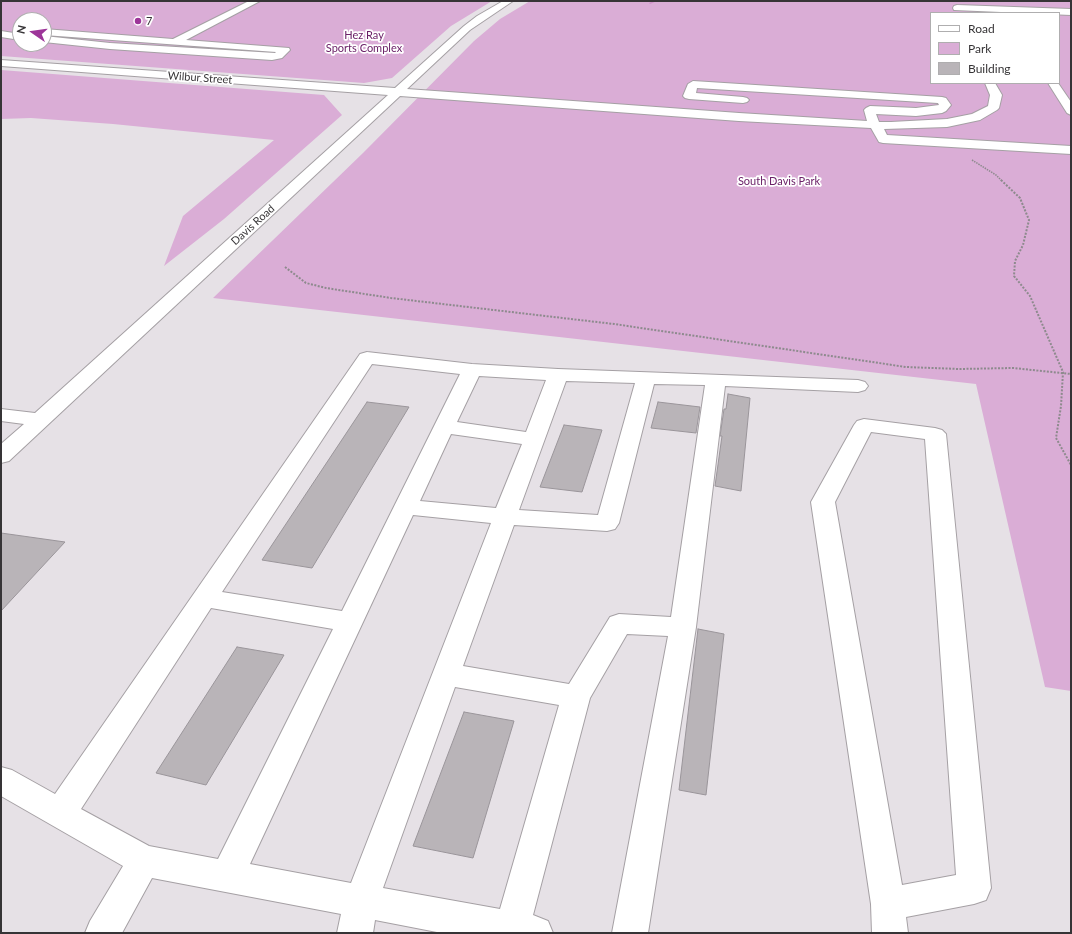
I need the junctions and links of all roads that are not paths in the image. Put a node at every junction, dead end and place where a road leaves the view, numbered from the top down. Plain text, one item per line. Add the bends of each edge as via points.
1 (256, 1) edge
2 (509, 1) edge
3 (977, 4) edge
4 (957, 7) edge
5 (1071, 12) edge
6 (12, 31) edge
7 (1, 32) edge
8 (52, 33) edge
9 (12, 35) edge
10 (52, 40) edge
11 (176, 41) junction
12 (161, 50) junction
13 (148, 57) dead end
14 (1, 63) edge
15 (134, 64) dead end
16 (120, 72) junction
17 (990, 84) edge
18 (1054, 84) edge
19 (398, 92) junction
20 (1071, 111) edge
21 (739, 117) junction
22 (875, 126) junction
23 (1071, 150) edge
24 (472, 370) junction
25 (558, 375) junction
26 (646, 379) junction
27 (716, 380) junction
28 (858, 386) dead end
29 (1, 415) edge
30 (40, 420) junction
31 (444, 427) junction
32 (535, 439) junction
33 (1, 456) edge
34 (405, 507) junction
35 (505, 517) junction
36 (204, 598) junction
37 (350, 622) junction
38 (683, 627) junction
39 (446, 674) junction
40 (576, 697) junction
41 (1, 780) edge
42 (60, 814) junction
43 (144, 861) junction
44 (228, 876) junction
45 (358, 917) edge
46 (889, 918) edge
47 (524, 931) edge
48 (103, 933) edge
49 (630, 933) edge

1 - 11 street
2 - 19 street, Davis Road via 467,28
3 - 4 street
3 - 5 street
6 - 7 street
7 - 9 street
8 - 11 street
10 - 12 street
11 - 12 street
11 - 12 street via 285,50 272,57
12 - 13 street
14 - 16 street, Wilbur Street
15 - 16 street
16 - 19 street, Wilbur Street
17 - 22 street, Wilbur Street via 996,95 993,108 976,117 920,126
18 - 20 street
19 - 21 street, Wilbur Street
19 - 30 street, Davis Road
21 - 22 street, Wilbur Street
21 - 22 street via 747,100 689,96 693,84 942,100 945,105 942,109 916,112 866,109
22 - 23 street via 883,139
24 - 25 street
24 - 31 street
24 - 36 street via 368,358
25 - 26 street
25 - 32 street
26 - 27 street
26 - 35 street via 607,523
27 - 28 street
27 - 38 street
29 - 30 street
30 - 33 street, Davis Road
31 - 32 street
31 - 34 street
32 - 35 street
34 - 35 street
34 - 37 street
35 - 39 street
36 - 37 street
36 - 42 street
37 - 44 street
38 - 40 street via 619,624
38 - 49 street
39 - 40 street
39 - 45 street
40 - 47 street
41 - 42 street
42 - 43 street
43 - 44 street
43 - 48 street
44 - 45 street
45 - 47 street
46 - 46 street via 823,502 864,425 935,434 974,888

